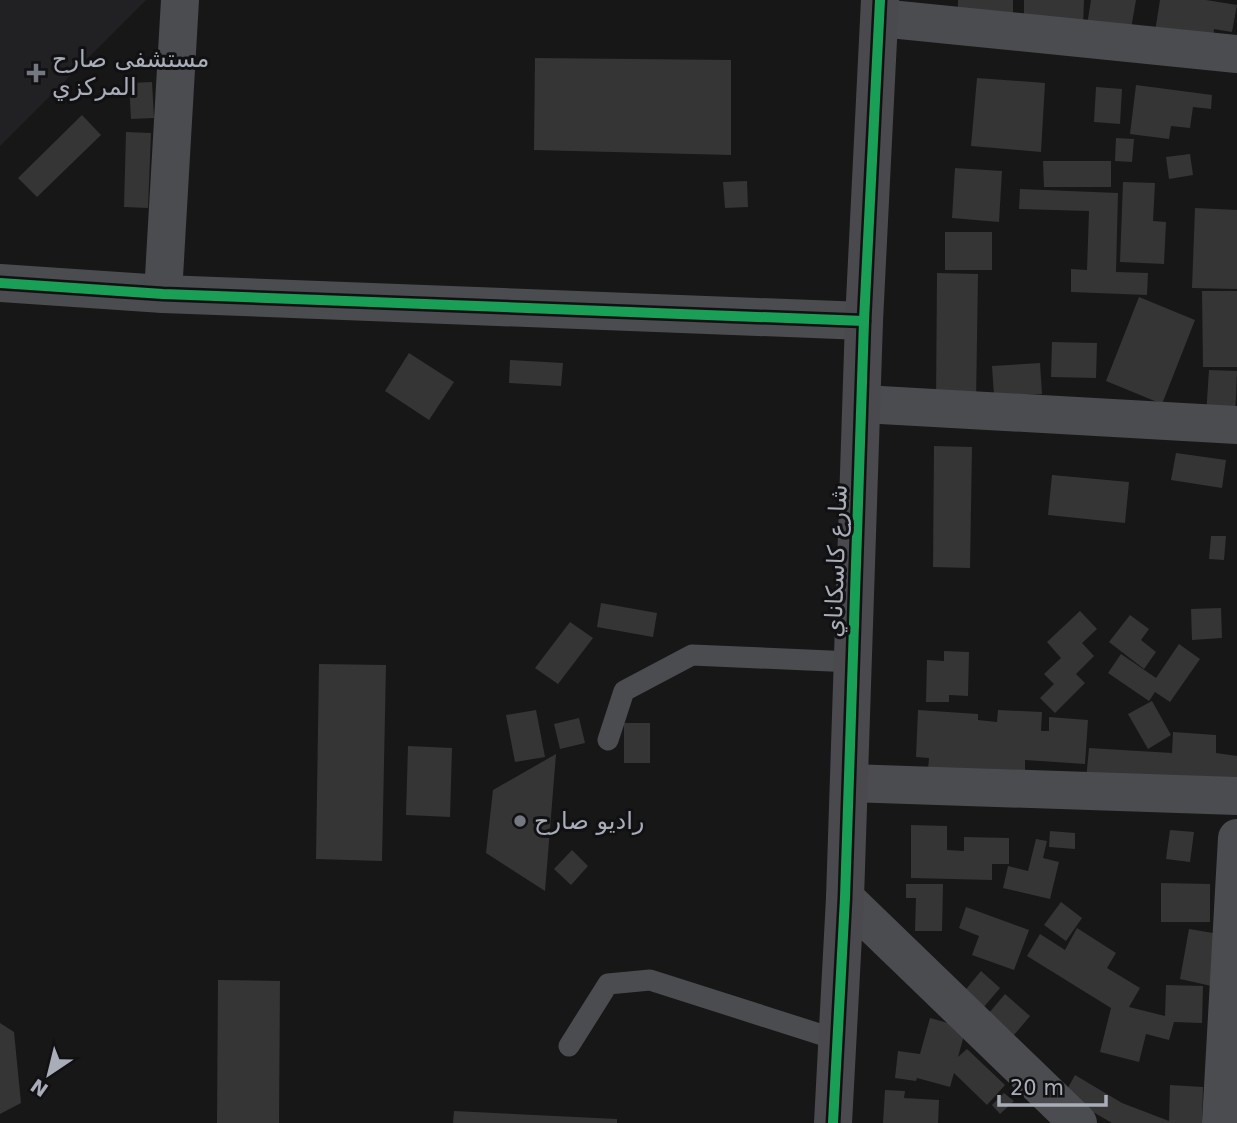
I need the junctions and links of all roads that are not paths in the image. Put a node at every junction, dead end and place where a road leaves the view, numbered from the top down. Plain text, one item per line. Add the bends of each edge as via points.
1 (180, 0) edge
2 (880, 9) edge
3 (1237, 54) edge
4 (0, 283) edge
5 (163, 293) junction
6 (864, 321) junction
7 (863, 404) junction
8 (1237, 425) edge
9 (853, 662) junction
10 (608, 740) dead end
11 (849, 783) junction
12 (1237, 796) edge
13 (1237, 838) edge
14 (845, 898) junction
15 (838, 1040) junction
16 (569, 1046) dead end
17 (833, 1123) edge
18 (1077, 1123) edge
19 (1221, 1123) edge

1 - 5 street
2 - 3 street
2 - 6 street, شارع كاسكاناي
4 - 5 street
5 - 6 street
6 - 7 street, شارع كاسكاناي
7 - 8 street
7 - 9 street, شارع كاسكاناي
9 - 10 lane via 692,654 624,691
9 - 11 street, شارع كاسكاناي
11 - 12 street
11 - 14 street, شارع كاسكاناي
13 - 19 street
14 - 15 street, شارع كاسكاناي
14 - 18 street
15 - 16 lane via 650,980 608,984
15 - 17 street, شارع كاسكاناي

